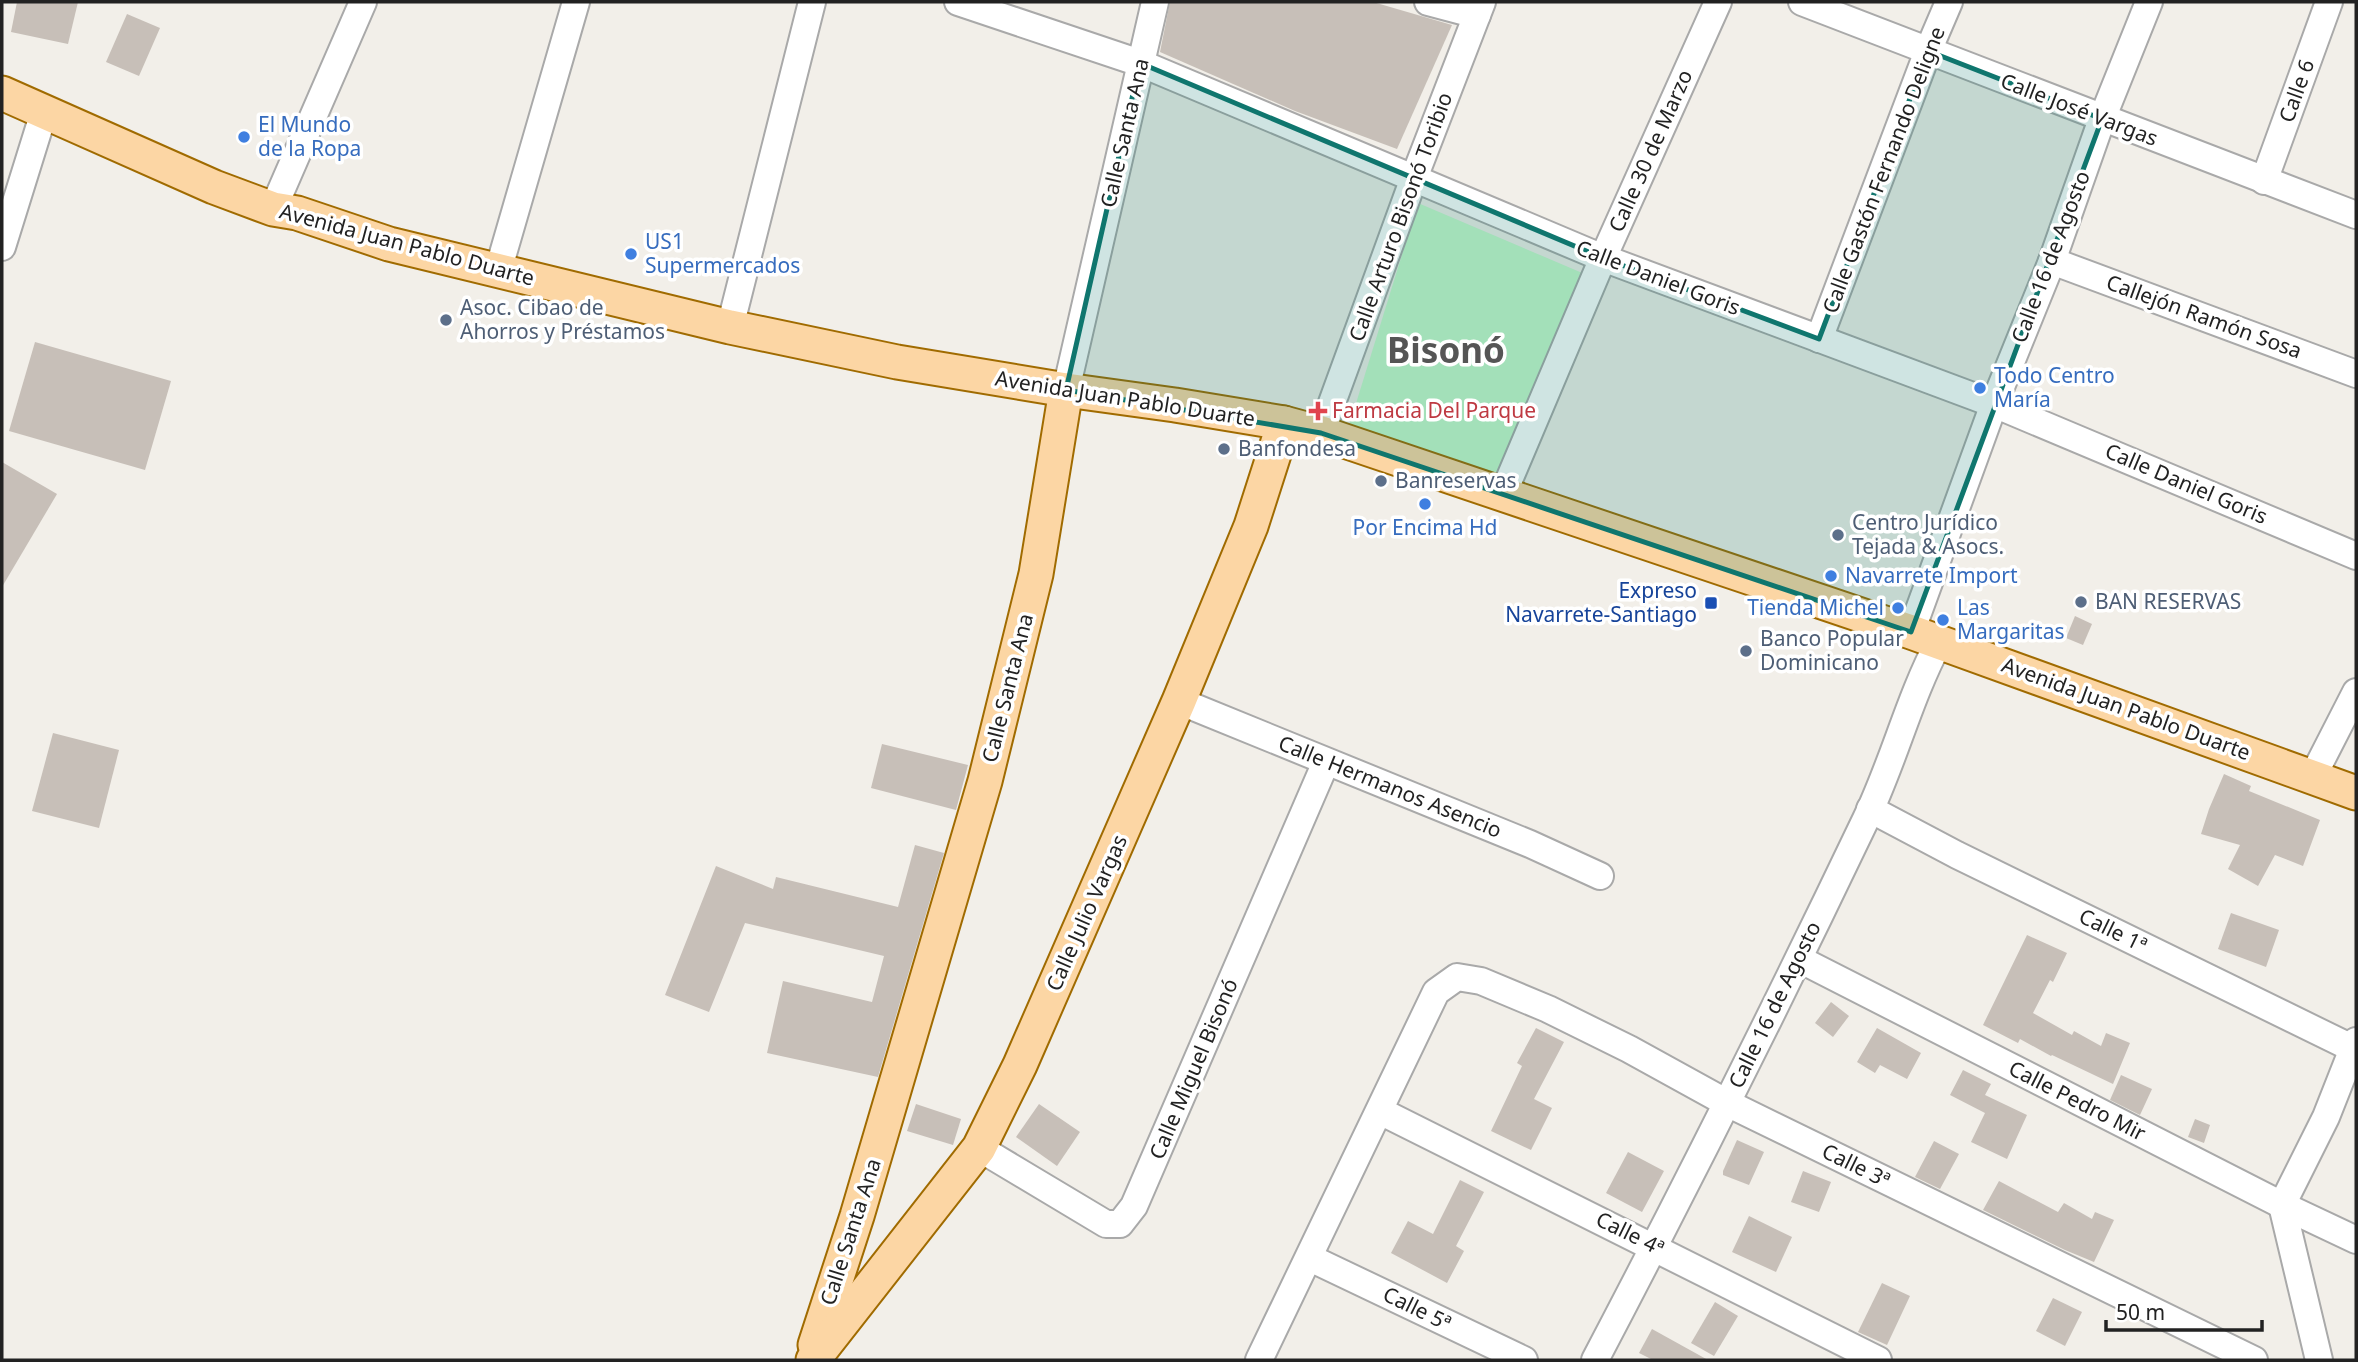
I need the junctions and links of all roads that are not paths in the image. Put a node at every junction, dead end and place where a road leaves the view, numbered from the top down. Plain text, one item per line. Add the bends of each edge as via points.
1 (363, 2) edge
2 (576, 2) edge
3 (812, 2) edge
4 (958, 2) edge
5 (1155, 2) edge
6 (1428, 2) edge
7 (1718, 2) edge
8 (1802, 2) edge
9 (1949, 2) edge
10 (2149, 2) edge
11 (2329, 2) edge
12 (1479, 8) edge
13 (1928, 51) junction
14 (1140, 63) junction
15 (2, 93) edge
16 (44, 112) junction
17 (2102, 119) junction
18 (1414, 178) junction
19 (2264, 181) junction
20 (273, 209) junction
21 (2356, 213) edge
22 (2, 247) edge
23 (1603, 258) junction
24 (2052, 261) junction
25 (498, 271) junction
26 (730, 327) junction
27 (1819, 339) junction
28 (2356, 373) edge
29 (1066, 390) junction
30 (1994, 404) junction
31 (1284, 423) junction
32 (1321, 433) junction
33 (1503, 494) junction
34 (2356, 556) edge
35 (1925, 637) junction
36 (2356, 692) edge
37 (1179, 701) junction
38 (1326, 762) junction
39 (2313, 776) junction
40 (2356, 793) edge
41 (1871, 809) junction
42 (1600, 876) dead end
43 (1799, 959) junction
44 (2355, 1046) edge
45 (1727, 1103) junction
46 (1380, 1111) junction
47 (979, 1147) junction
48 (2282, 1205) junction
49 (857, 1216) junction
50 (2356, 1240) edge
51 (904, 1244) junction
52 (1655, 1247) junction
53 (1310, 1258) junction
54 (811, 1360) edge
55 (1259, 1360) edge
56 (1524, 1360) edge
57 (1595, 1360) edge
58 (1878, 1360) edge
59 (2254, 1360) edge
60 (2319, 1360) edge

1 - 20 street
2 - 25 street
3 - 26 street
4 - 14 street, Calle Daniel Goris
5 - 14 street, Calle Santa Ana
6 - 12 street
7 - 23 street, Calle 30 de Marzo
8 - 13 street, Calle José Vargas
9 - 13 street, Calle Gastón Fernando Deligne
10 - 17 street, Calle 16 de Agosto
11 - 19 street, Calle 6
12 - 18 street, Calle Arturo Bisonó Toribio
13 - 17 street, Calle José Vargas
13 - 27 street, Calle Gastón Fernando Deligne
14 - 18 street, Calle Daniel Goris
14 - 29 street, Calle Santa Ana
15 - 16 main road, Avenida Juan Pablo Duarte
16 - 20 main road, Avenida Juan Pablo Duarte
16 - 22 street
17 - 19 street, Calle José Vargas
17 - 24 street, Calle 16 de Agosto
18 - 23 street, Calle Daniel Goris
18 - 32 street, Calle Arturo Bisonó Toribio
19 - 21 street, Calle José Vargas
20 - 25 main road, Avenida Juan Pablo Duarte
23 - 27 street, Calle Daniel Goris
23 - 33 street, Calle 30 de Marzo
24 - 28 street, Callejón Ramón Sosa
24 - 30 street, Calle 16 de Agosto
25 - 26 main road, Avenida Juan Pablo Duarte
26 - 29 main road, Avenida Juan Pablo Duarte via 897,362
27 - 30 street, Calle Daniel Goris
29 - 31 main road, Avenida Juan Pablo Duarte
29 - 49 main road, Calle Santa Ana via 1036,575 985,781
30 - 34 street, Calle Daniel Goris
30 - 35 street, Calle 16 de Agosto
31 - 32 main road, Avenida Juan Pablo Duarte
31 - 37 main road, Calle Julio Vargas via 1251,526
32 - 33 main road, Avenida Juan Pablo Duarte
33 - 35 main road, Avenida Juan Pablo Duarte
35 - 39 main road, Avenida Juan Pablo Duarte
35 - 41 street, Calle 16 de Agosto via 1926,667
36 - 39 street
37 - 38 street, Calle Hermanos Asencio
37 - 47 main road, Calle Julio Vargas via 1020,1065
38 - 42 street, Calle Hermanos Asencio
38 - 47 street, Calle Miguel Bisonó via 1134,1206 1120,1224 1106,1224
39 - 40 main road, Avenida Juan Pablo Duarte
41 - 43 street, Calle 16 de Agosto
41 - 44 street, Calle 1ª
43 - 45 street, Calle 16 de Agosto
43 - 48 street, Calle Pedro Mir
44 - 48 street
45 - 46 street, Calle 3ª via 1548,1009 1481,981 1457,977 1436,992
45 - 52 street, Calle 16 de Agosto
45 - 59 street, Calle 3ª
46 - 52 street, Calle 4ª
46 - 53 street
47 - 51 main road, Calle Julio Vargas
48 - 50 street, Calle Pedro Mir
48 - 60 street
49 - 51 main road
49 - 54 main road, Calle Santa Ana
51 - 54 main road, Calle Julio Vargas
52 - 57 street, Calle 16 de Agosto
52 - 58 street, Calle 4ª
53 - 55 street
53 - 56 street, Calle 5ª

